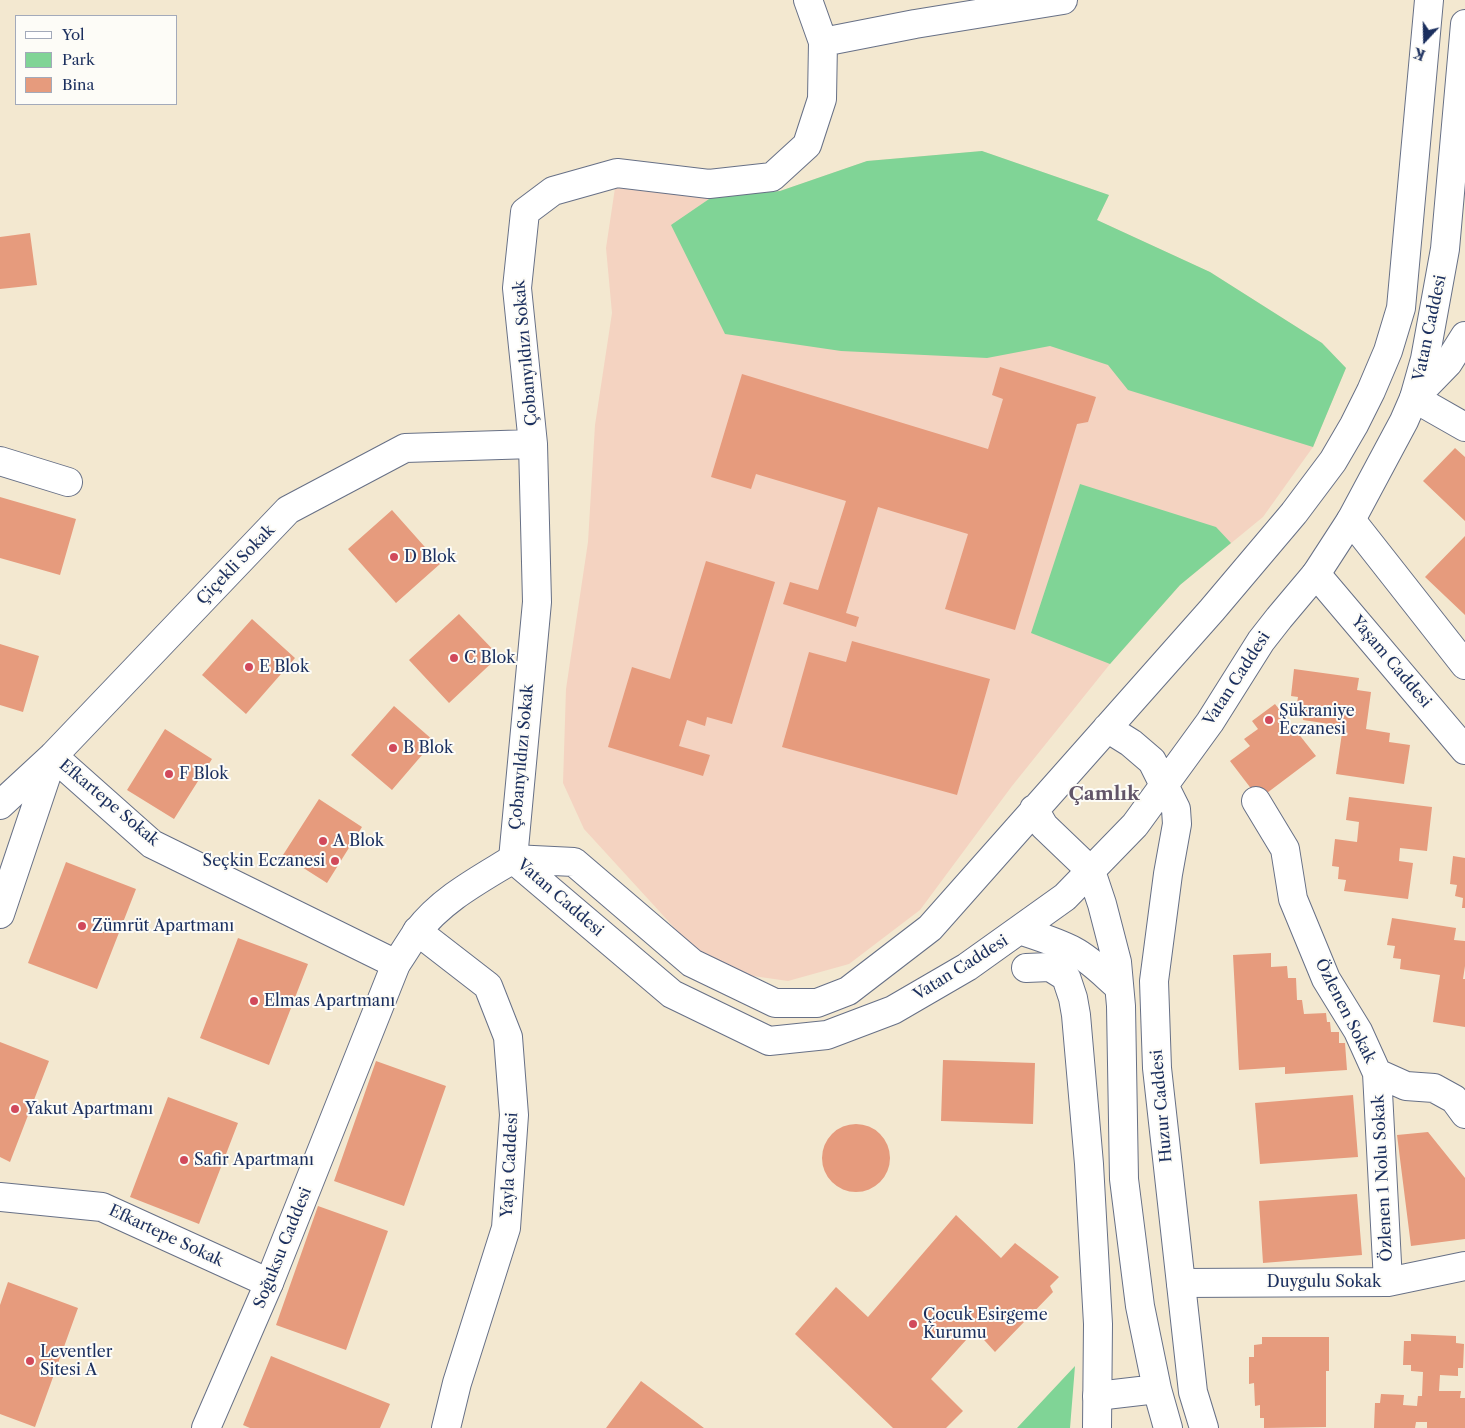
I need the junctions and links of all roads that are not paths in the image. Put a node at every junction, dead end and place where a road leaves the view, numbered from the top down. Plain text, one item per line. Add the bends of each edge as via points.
1 (808, 0) edge
2 (1063, 0) edge
3 (1429, 0) edge
4 (1465, 24) edge
5 (823, 42) junction
6 (1465, 336) edge
7 (1414, 398) junction
8 (1465, 427) edge
9 (533, 444) junction
10 (0, 461) edge
11 (68, 482) dead end
12 (1351, 520) junction
13 (1316, 574) junction
14 (1465, 665) edge
15 (1107, 728) junction
16 (1465, 750) edge
17 (53, 756) junction
18 (1163, 786) junction
19 (2, 800) edge
20 (1256, 801) dead end
21 (1034, 809) junction
22 (513, 858) junction
23 (1091, 871) junction
24 (0, 914) edge
25 (1019, 930) junction
26 (418, 931) junction
27 (396, 964) junction
28 (1026, 968) dead end
29 (1120, 988) junction
30 (1377, 1073) junction
31 (1465, 1114) edge
32 (0, 1197) edge
33 (1465, 1266) edge
34 (1388, 1282) junction
35 (1181, 1283) junction
36 (269, 1284) junction
37 (1157, 1389) junction
38 (1098, 1396) junction
39 (206, 1428) edge
40 (446, 1428) edge
41 (1097, 1428) edge
42 (1168, 1428) edge
43 (1204, 1428) edge

1 - 5 street, Çobanyıldızı Sokak
2 - 5 street
3 - 15 street, Vatan Caddesi via 1401,308 1371,391 1333,461 1294,513
4 - 7 street, Vatan Caddesi via 1445,250 1425,359
5 - 9 street, Çobanyıldızı Sokak via 822,99 807,145 772,177 710,184 617,173 553,191 525,212 517,288
6 - 7 street via 1448,363
7 - 8 street
7 - 12 street, Vatan Caddesi
9 - 17 street, Çiçekli Sokak via 405,448 288,510
9 - 22 street, Çobanyıldızı Sokak via 537,602
10 - 11 street
12 - 13 street, Vatan Caddesi
12 - 14 street
13 - 16 street, Yaşam Caddesi
13 - 18 street, Vatan Caddesi via 1261,640 1210,722
15 - 18 street, Huzur Caddesi via 1152,761
15 - 21 street, Vatan Caddesi
17 - 19 street, Çiçekli Sokak
17 - 24 street, Efkartepe Sokak
17 - 27 street, Efkartepe Sokak via 152,844
18 - 23 street, Vatan Caddesi via 1135,825
18 - 35 street, Huzur Caddesi via 1176,809 1177,824 1154,981 1157,1068
20 - 30 street, Özlenen Sokak via 1285,849 1293,899 1326,979 1358,1031
21 - 22 street, Vatan Caddesi via 930,928 848,991 817,1003 775,1003 692,963 574,862
21 - 23 street via 1044,826
22 - 25 street, Vatan Caddesi via 672,994 769,1041 827,1035 893,1010 967,968
22 - 26 street, Soğuksu Caddesi via 440,907
23 - 25 street, Vatan Caddesi via 1066,897
23 - 29 street via 1117,962
25 - 29 street via 1074,951
26 - 27 street, Soğuksu Caddesi
26 - 40 street, Yayla Caddesi via 488,986 508,1038 514,1115 506,1228
27 - 36 street, Soğuksu Caddesi
28 - 38 street via 1050,967 1066,978 1076,1015 1090,1183 1098,1324
29 - 37 street via 1124,1179 1140,1306
30 - 31 street, Özlenen Sokak via 1406,1086 1434,1088 1454,1099
30 - 34 street, Özlenen 1 Nolu Sokak
32 - 36 street, Efkartepe Sokak via 102,1207
33 - 34 street, Duygulu Sokak
34 - 35 street, Duygulu Sokak
35 - 43 street, Huzur Caddesi via 1193,1392
36 - 39 street, Soğuksu Caddesi
37 - 38 street
37 - 42 street
38 - 41 street

